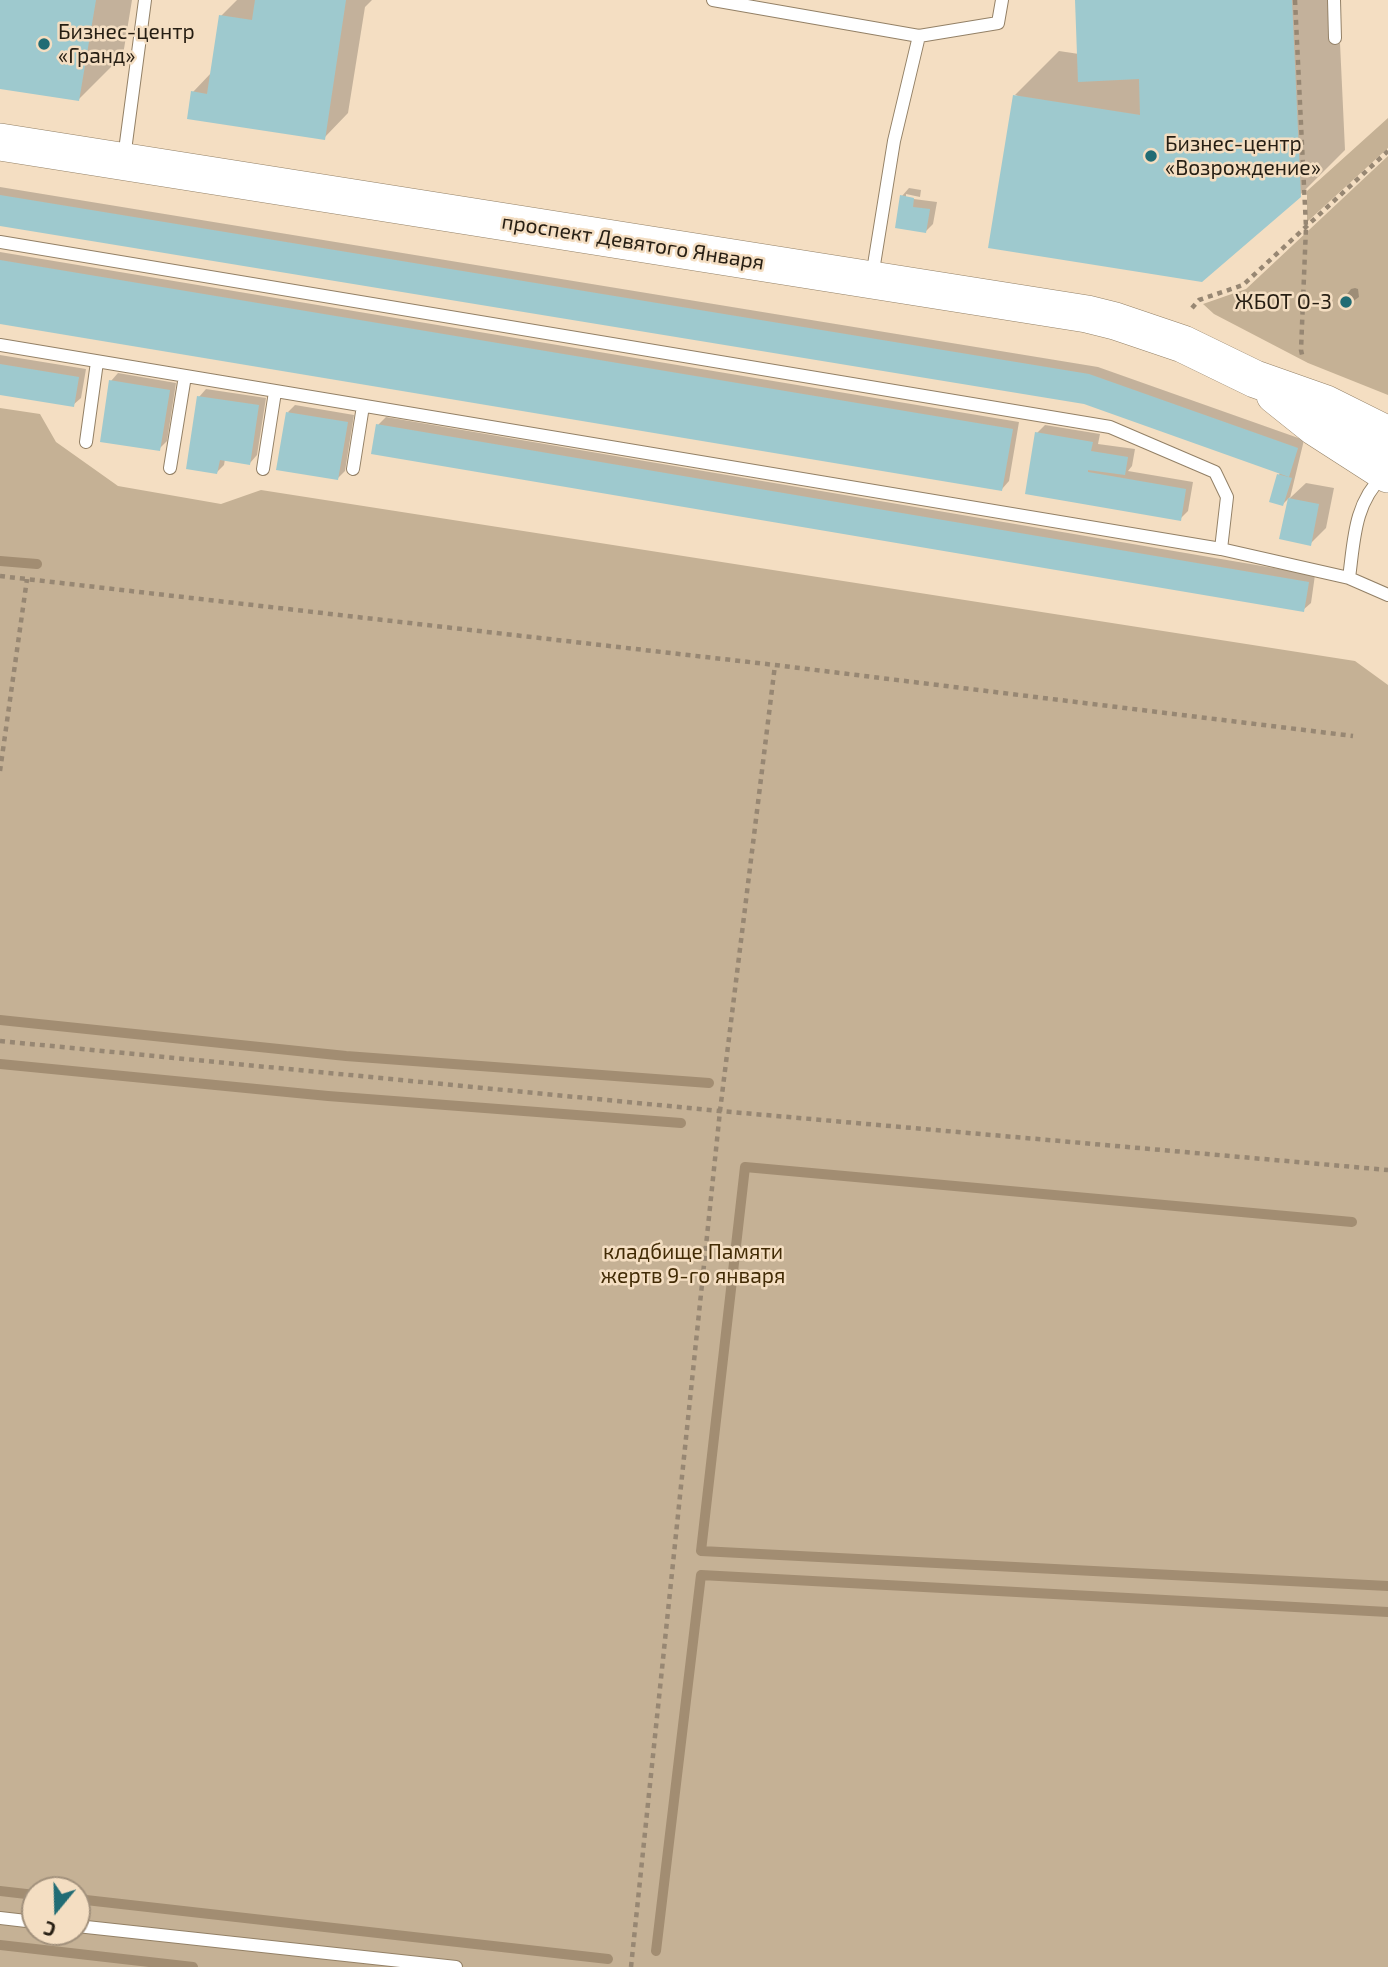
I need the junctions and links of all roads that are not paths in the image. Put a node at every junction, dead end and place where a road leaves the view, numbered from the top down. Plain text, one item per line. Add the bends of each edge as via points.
1 (145, 0) edge
2 (713, 0) edge
3 (1002, 0) edge
4 (1334, 0) edge
5 (919, 36) junction
6 (1335, 38) dead end
7 (0, 142) edge
8 (123, 162) junction
9 (0, 242) edge
10 (871, 280) junction
11 (0, 345) edge
12 (97, 362) junction
13 (185, 376) junction
14 (1255, 379) junction
15 (275, 391) junction
16 (363, 406) junction
17 (1388, 435) edge
18 (86, 442) dead end
19 (170, 468) dead end
20 (263, 468) dead end
21 (352, 469) dead end
22 (1387, 472) edge
23 (1221, 549) junction
24 (1349, 579) junction
25 (1388, 595) edge
26 (0, 1918) edge
27 (21, 1920) edge
28 (91, 1928) edge
29 (456, 1967) edge

1 - 8 lane
2 - 5 lane
3 - 5 lane via 998,23
4 - 6 lane
5 - 10 lane via 894,141
7 - 8 street, проспект Девятого Января
8 - 10 street, проспект Девятого Января
9 - 23 lane via 1110,427 1215,472 1227,497
10 - 14 street, проспект Девятого Января via 1115,321 1183,344
11 - 12 lane
12 - 13 lane
12 - 18 lane
13 - 15 lane
13 - 19 lane
14 - 17 street, проспект Девятого Января via 1326,404
14 - 22 street, проспект Девятого Января via 1315,427
15 - 16 lane
15 - 20 lane
16 - 21 lane
16 - 23 lane
22 - 24 lane via 1371,486 1358,514
23 - 24 lane
24 - 25 lane
26 - 27 lane
28 - 29 lane

